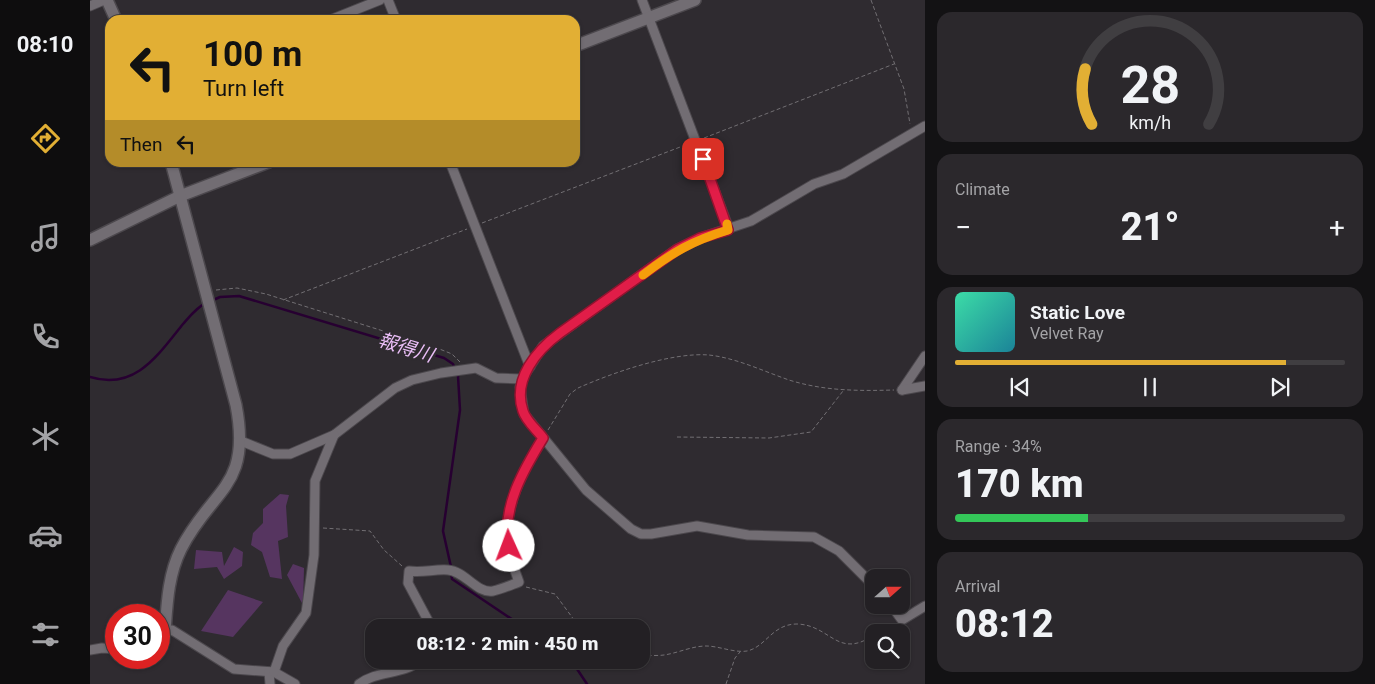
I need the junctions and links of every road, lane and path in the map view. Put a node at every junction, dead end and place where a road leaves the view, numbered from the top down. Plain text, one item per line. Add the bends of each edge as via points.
1 (106, 0) edge
2 (380, 0) edge
3 (388, 0) edge
4 (642, 0) edge
5 (695, 0) edge
6 (871, 0) edge
7 (90, 6) edge
8 (114, 15) edge
9 (342, 15) edge
10 (394, 15) edge
11 (648, 18) junction
12 (580, 44) edge
13 (894, 64) junction
14 (925, 126) edge
15 (912, 134) junction
16 (696, 141) junction
17 (172, 167) edge
18 (256, 167) edge
19 (452, 167) edge
20 (180, 196) junction
21 (475, 226) junction
22 (728, 230) junction
23 (90, 240) edge
24 (204, 291) junction
25 (283, 300) junction
26 (925, 356) edge
27 (530, 367) junction
28 (466, 368) junction
29 (522, 379) junction
30 (925, 386) edge
31 (843, 390) junction
32 (902, 390) junction
33 (334, 435) junction
34 (543, 438) junction
35 (678, 438) dead end
36 (241, 441) junction
37 (314, 525) junction
38 (409, 571) junction
39 (865, 577) edge
40 (519, 582) junction
41 (166, 604) edge
42 (925, 606) edge
43 (898, 614) edge
44 (427, 619) edge
45 (573, 619) edge
46 (902, 620) junction
47 (894, 624) edge
48 (170, 631) edge
49 (865, 641) edge
50 (105, 648) edge
51 (90, 650) edge
52 (740, 652) junction
53 (650, 656) edge
54 (406, 669) edge
55 (271, 672) junction
56 (270, 684) edge
57 (295, 684) edge
58 (359, 684) edge
59 (726, 684) edge

1 - 7 street
1 - 8 street
2 - 9 street
3 - 10 street
4 - 11 street
5 - 11 street
6 - 13 path
11 - 12 street
11 - 16 street
13 - 15 path via 904,89
13 - 16 path
14 - 15 street
15 - 22 street via 843,174 814,184 751,221
16 - 21 path
16 - 22 street
17 - 20 street
18 - 20 street
19 - 21 street
20 - 23 street
20 - 24 street
21 - 25 path
21 - 27 street
22 - 27 street via 678,249 543,346
24 - 25 path via 237,288
24 - 36 street via 236,405
25 - 28 path via 452,354
26 - 32 street
27 - 29 street
28 - 29 street via 476,368 496,378
28 - 33 street via 412,380 395,388
29 - 34 street via 522,409
30 - 32 street
31 - 32 path
31 - 34 path via 817,387 726,358 684,355 578,388 570,394
31 - 35 path via 811,432 769,438
33 - 36 street via 308,448 281,456
33 - 37 street via 315,481
34 - 39 street via 586,490 641,534 697,526 748,535 814,538 839,551
34 - 40 street via 520,476 509,517 507,534
36 - 41 street via 239,456 227,486 196,526 176,563
37 - 38 path via 330,530 370,531 384,550
37 - 55 street via 314,555 306,613 283,646
38 - 40 street via 449,570 491,592
38 - 44 street via 408,583
40 - 45 path via 555,594
42 - 46 street
43 - 46 street
46 - 47 path
48 - 55 street via 234,669
49 - 52 path via 849,645 807,626 788,625 775,630 749,650
50 - 51 street
52 - 53 path via 703,646
52 - 59 path
54 - 58 street via 377,675
55 - 56 street
55 - 57 street

